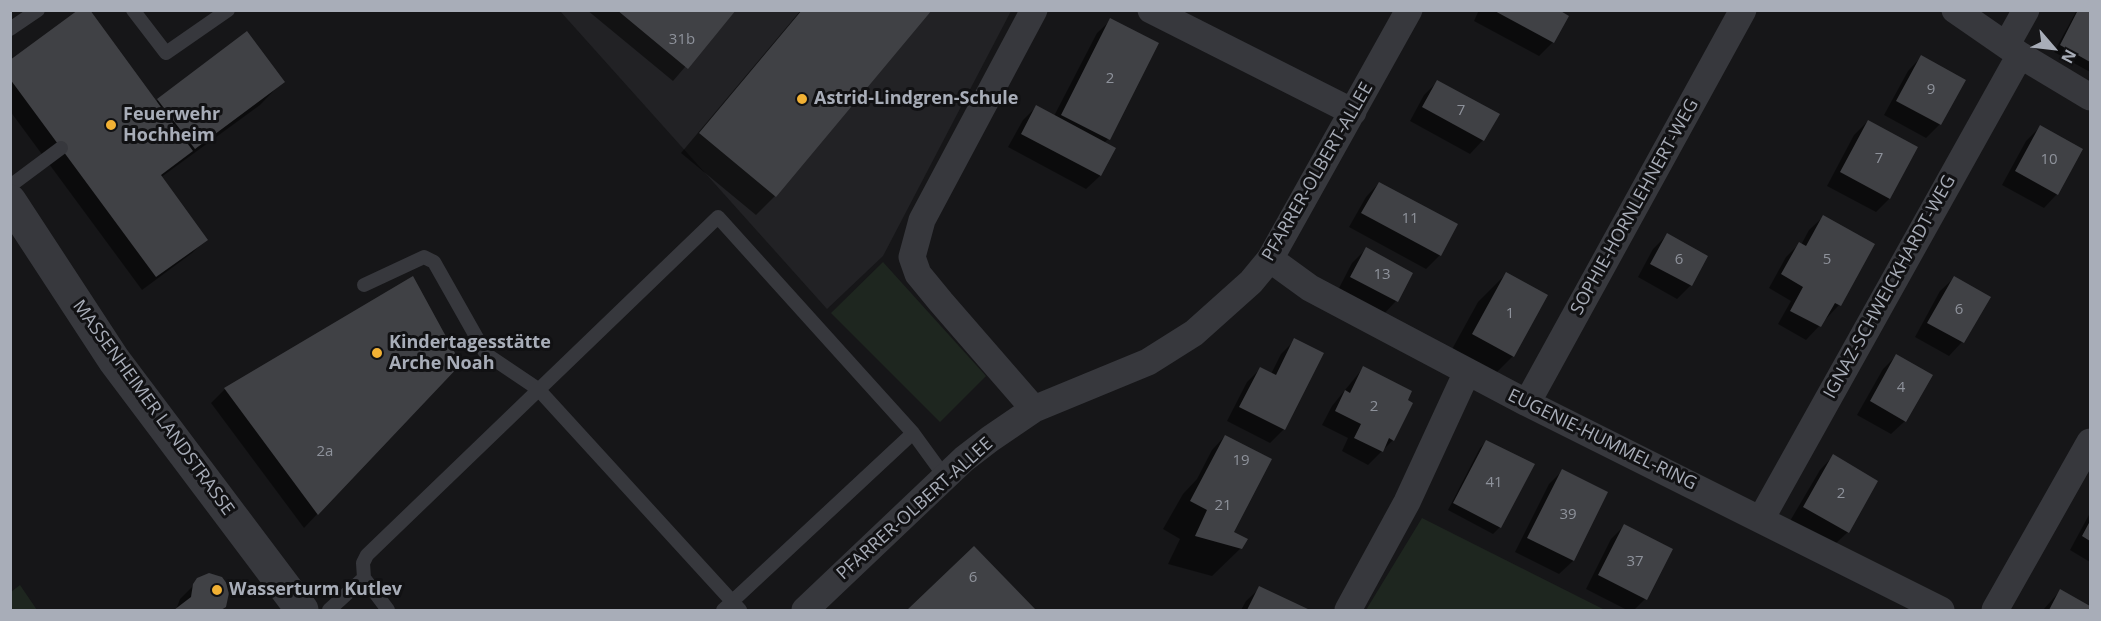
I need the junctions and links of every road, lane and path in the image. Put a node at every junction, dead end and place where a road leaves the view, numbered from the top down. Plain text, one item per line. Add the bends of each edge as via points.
1 (38, 10) edge
2 (134, 10) edge
3 (228, 10) edge
4 (1034, 10) edge
5 (1151, 10) edge
6 (1409, 10) edge
7 (1743, 10) edge
8 (1955, 10) edge
9 (2026, 10) edge
10 (10, 29) edge
11 (2014, 50) junction
12 (2091, 97) edge
13 (1353, 112) junction
14 (61, 148) dead end
15 (10, 186) edge
16 (10, 201) edge
17 (1270, 259) junction
18 (364, 285) dead end
19 (1467, 372) junction
20 (538, 389) junction
21 (1527, 403) junction
22 (1034, 410) junction
23 (913, 433) junction
24 (2091, 442) edge
25 (945, 477) junction
26 (1761, 519) junction
27 (364, 579) junction
28 (732, 608) edge
29 (302, 610) edge
30 (329, 610) edge
31 (388, 610) edge
32 (805, 610) edge
33 (1348, 610) edge
34 (1941, 610) edge
35 (1995, 610) edge

1 - 10 lane
2 - 3 lane via 166,53
4 - 22 street via 922,220 912,257 918,274
5 - 13 street
6 - 13 street, PFARRER-OLBERT-ALLEE
7 - 21 street, SOPHIE-HORNLEHNERT-WEG
8 - 11 street
9 - 11 street, IGNAZ-SCHWEICKHARDT-WEG
11 - 12 street
11 - 26 street, IGNAZ-SCHWEICKHARDT-WEG
13 - 17 street, PFARRER-OLBERT-ALLEE
14 - 15 lane
16 - 29 street, MASSENHEIMER LANDSTRASSE via 114,360
17 - 19 street, EUGENIE-HUMMEL-RING via 1310,288
17 - 22 street, PFARRER-OLBERT-ALLEE via 1251,282 1194,333 1148,362
18 - 20 lane via 424,257 434,262 486,354
19 - 21 street, EUGENIE-HUMMEL-RING
19 - 33 street via 1407,502
20 - 23 lane via 718,216
20 - 27 lane via 368,555 363,563
20 - 28 lane
21 - 26 street, EUGENIE-HUMMEL-RING
22 - 25 street, PFARRER-OLBERT-ALLEE via 990,439
23 - 25 lane
23 - 28 lane
24 - 35 street
25 - 32 street, PFARRER-OLBERT-ALLEE
26 - 34 street, EUGENIE-HUMMEL-RING
27 - 30 lane
27 - 31 lane

